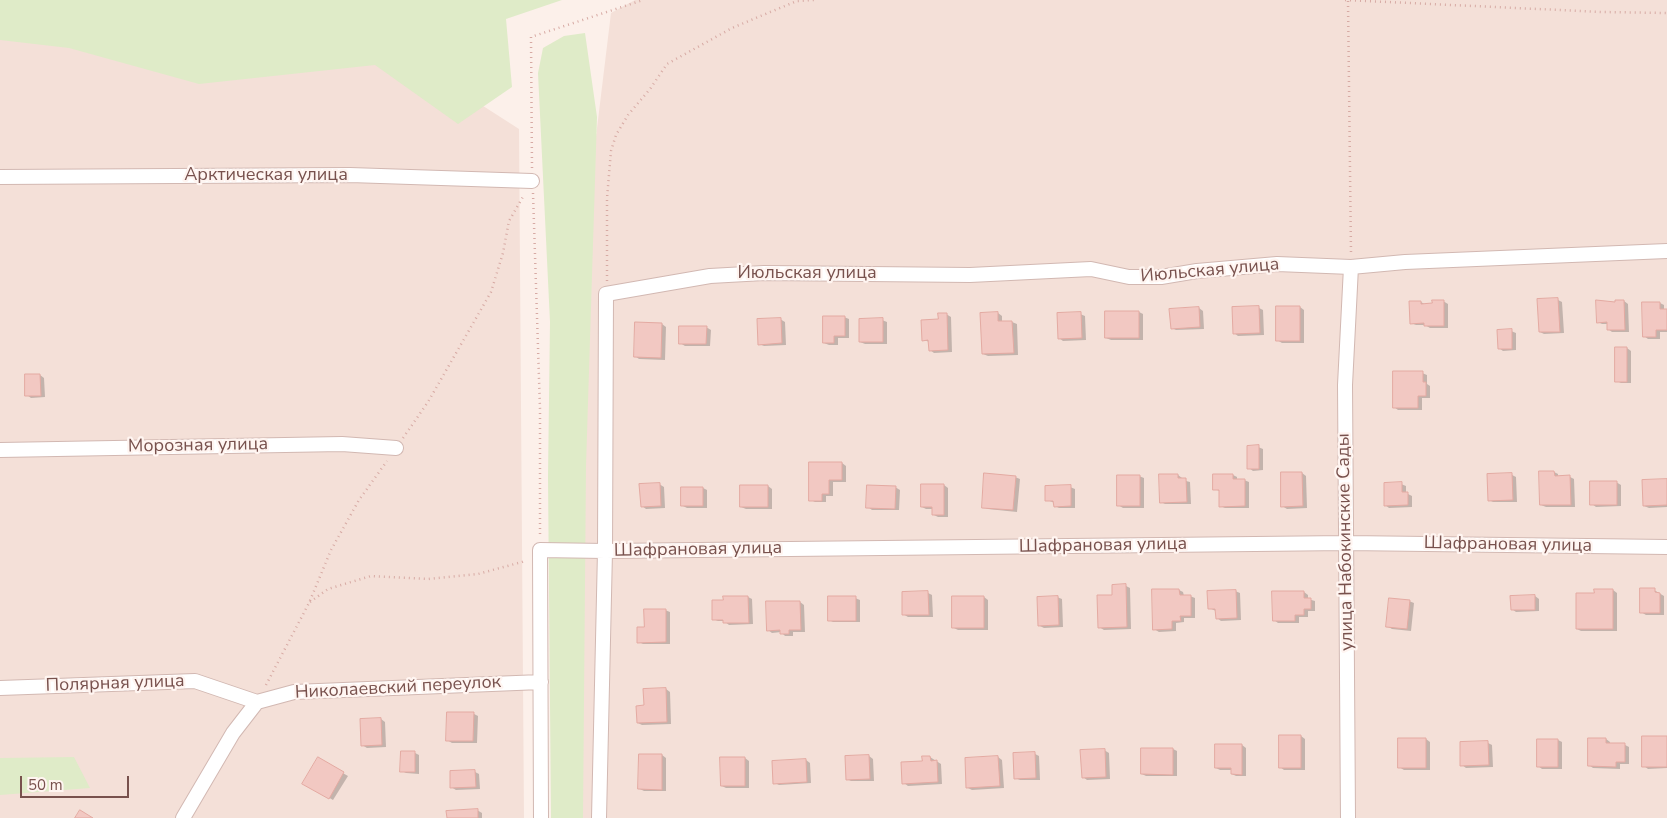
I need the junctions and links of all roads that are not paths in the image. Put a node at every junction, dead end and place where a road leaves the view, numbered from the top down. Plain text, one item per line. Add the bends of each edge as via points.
1 (0, 177) edge
2 (532, 181) road end
3 (1667, 251) edge
4 (1351, 266) junction
5 (396, 448) dead end
6 (0, 450) edge
7 (1347, 543) junction
8 (1667, 547) edge
9 (605, 551) junction
10 (541, 682) junction
11 (0, 688) edge
12 (257, 702) junction
13 (183, 818) edge
14 (541, 818) edge
15 (599, 818) edge
16 (1348, 818) edge

1 - 2 street, Арктическая улица via 350,175
3 - 4 street, Июльская улица
4 - 7 street, улица Набокинские Сады via 1345,385
4 - 9 street, Июльская улица via 1277,264 1162,277 1129,277 1092,269 970,275 764,273 710,276 606,294
5 - 6 street, Морозная улица via 342,444
7 - 8 street, Шафрановая улица
7 - 9 street, Шафрановая улица
7 - 16 street, улица Набокинские Сады
9 - 10 street, Шафрановая улица via 540,550
9 - 15 street
10 - 12 street, Николаевский переулок via 294,692
10 - 14 street
11 - 12 street, Полярная улица via 195,681
12 - 13 street via 233,733

